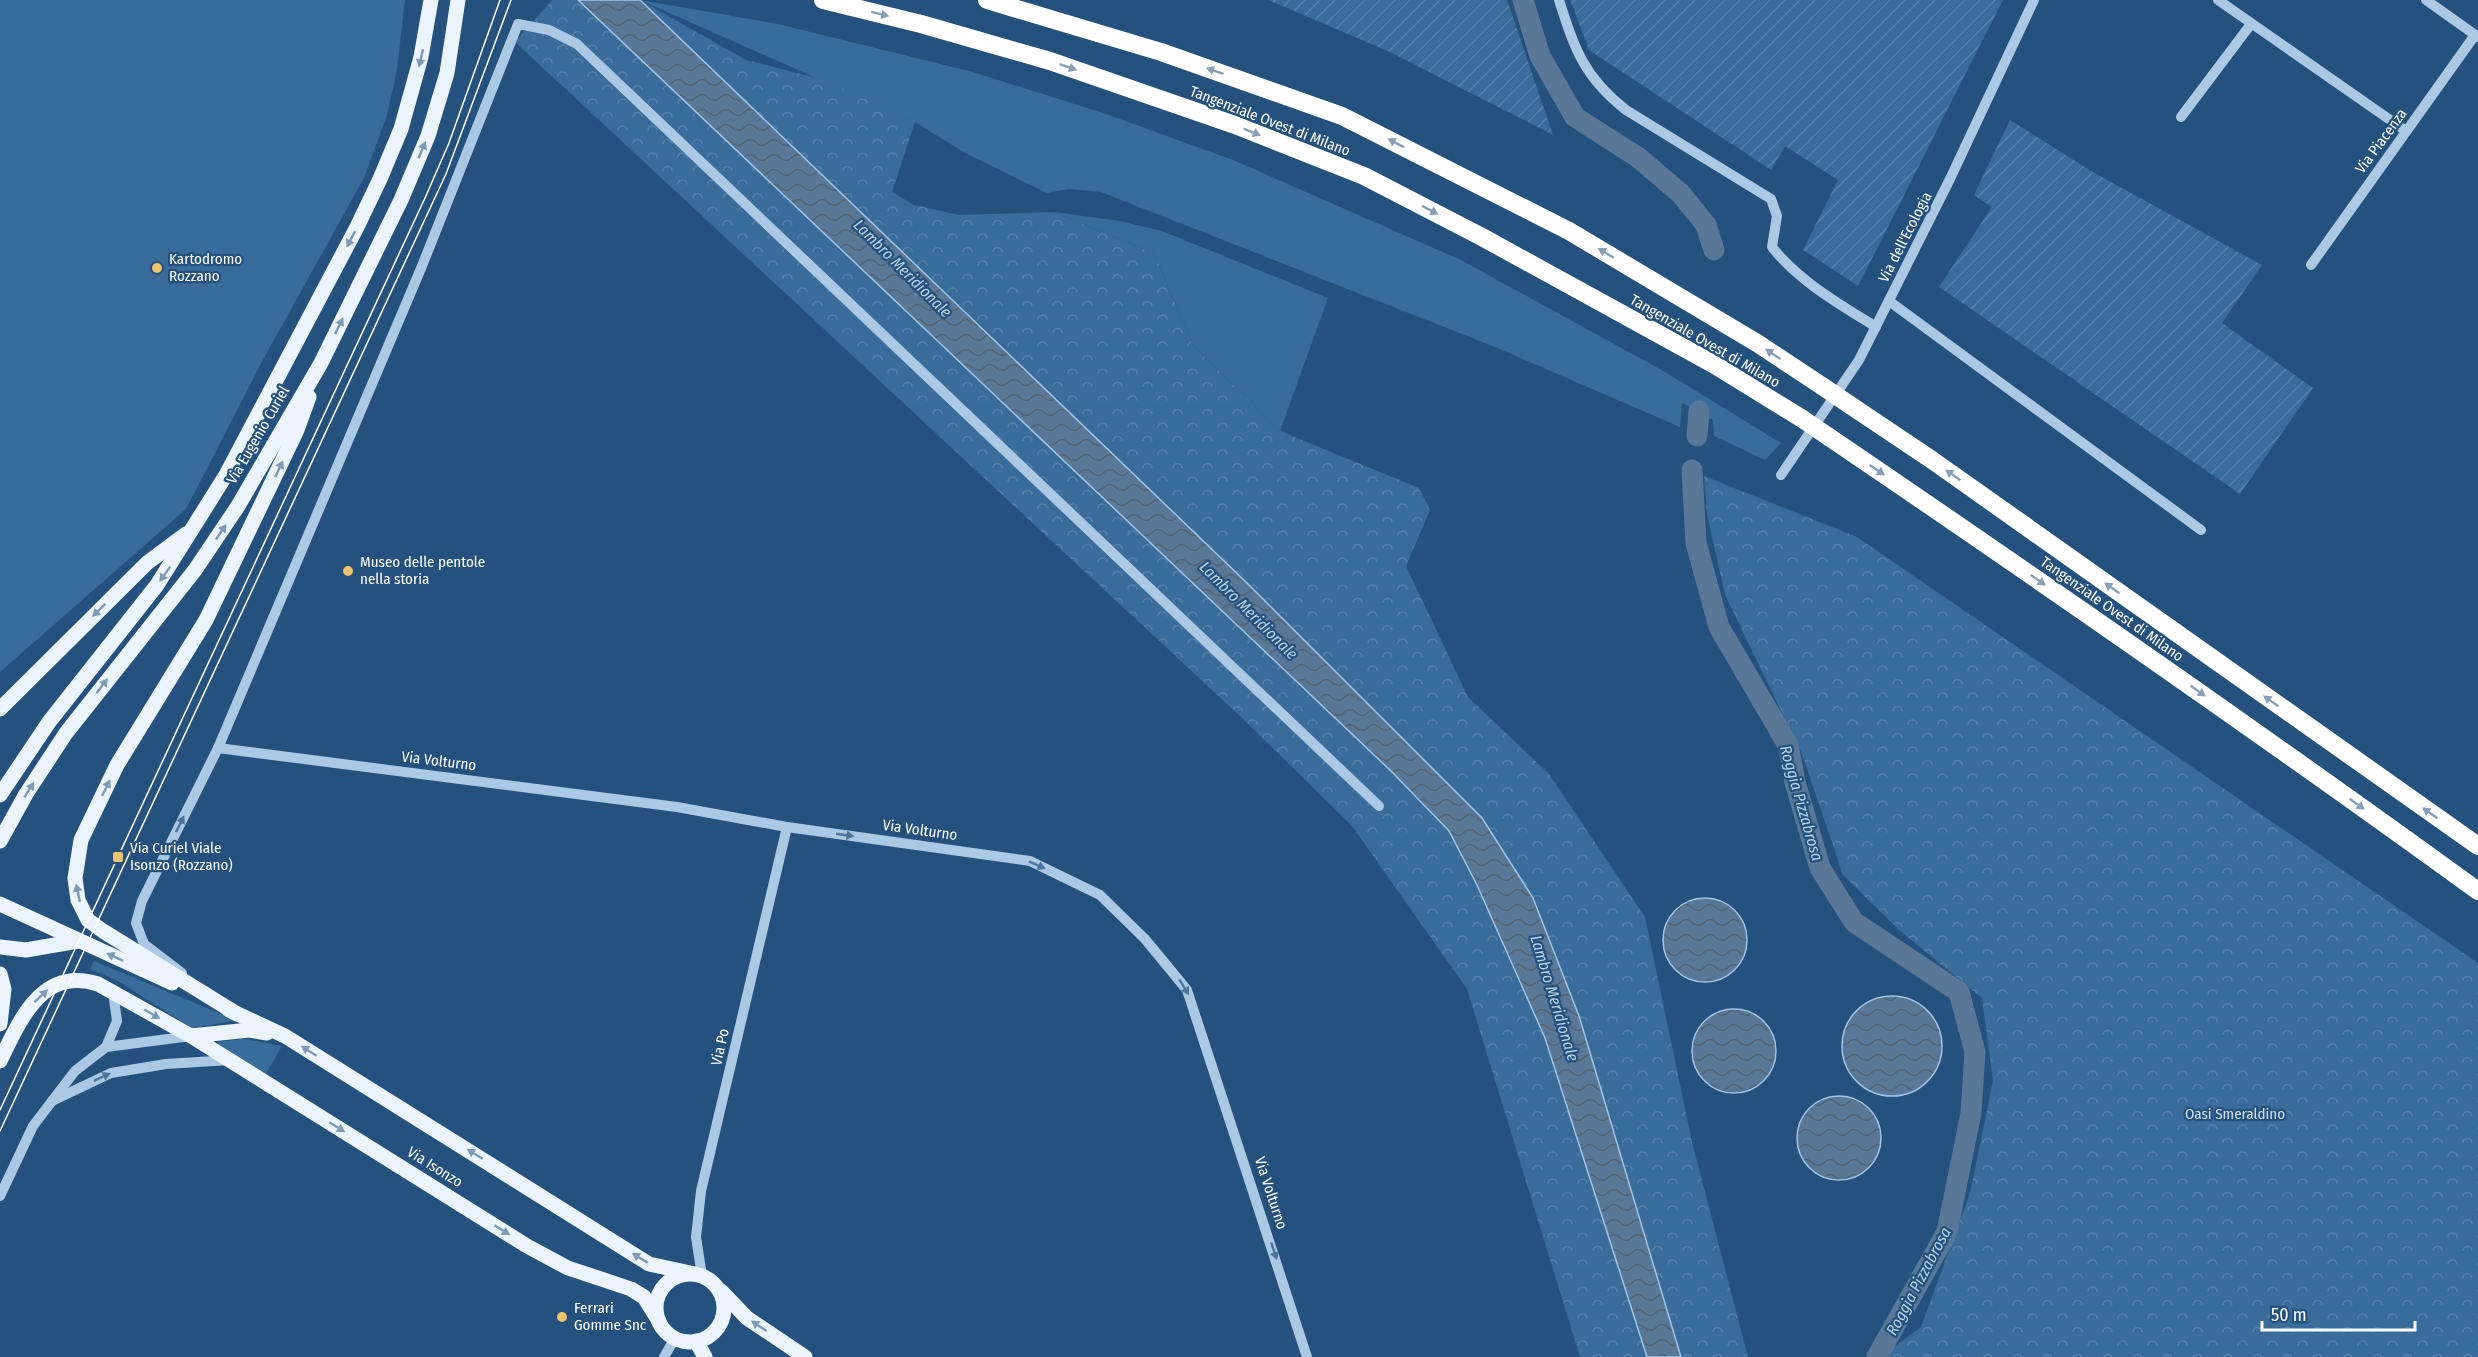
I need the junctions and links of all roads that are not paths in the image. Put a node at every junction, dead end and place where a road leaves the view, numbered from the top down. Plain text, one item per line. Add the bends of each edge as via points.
1 (431, 0) edge
2 (458, 0) edge
3 (823, 0) edge
4 (987, 0) edge
5 (1559, 0) edge
6 (2034, 0) edge
7 (2218, 0) edge
8 (2426, 0) edge
9 (2251, 24) junction
10 (2477, 36) edge
11 (2181, 117) dead end
12 (2406, 131) junction
13 (2311, 265) dead end
14 (1889, 301) junction
15 (1876, 327) junction
16 (321, 363) junction
17 (1781, 475) dead end
18 (2201, 530) dead end
19 (191, 531) junction
20 (0, 709) edge
21 (218, 748) junction
22 (0, 795) edge
23 (1378, 806) dead end
24 (787, 827) junction
25 (0, 841) edge
26 (2478, 846) edge
27 (2478, 891) edge
28 (0, 904) edge
29 (78, 941) junction
30 (0, 947) edge
31 (0, 974) edge
32 (113, 992) junction
33 (237, 1014) junction
34 (0, 1024) edge
35 (191, 1036) junction
36 (285, 1036) junction
37 (106, 1047) junction
38 (230, 1060) junction
39 (0, 1061) edge
40 (49, 1102) junction
41 (0, 1196) edge
42 (699, 1275) junction
43 (718, 1288) junction
44 (659, 1321) junction
45 (675, 1338) junction
46 (696, 1341) junction
47 (664, 1357) edge
48 (705, 1357) edge
49 (805, 1357) edge
50 (1307, 1357) edge

1 -> 19 main road, Via Eugenio Curiel via 407,108 380,179 231,465
16 -> 2 main road, Via Eugenio Curiel via 428,136 447,73
3 -> 27 highway, Tangenziale Ovest di Milano, bridge via 1050,61 1235,125 1364,176 1482,237 1715,365 1801,418
26 -> 4 highway, Tangenziale Ovest di Milano, bridge via 1932,460 1757,343 1569,231 1342,116 1161,52
5 - 15 street via 1572,41 1605,94 1771,199 1777,216 1772,247 1785,263 1814,288
6 - 14 street, Via dell'Ecologia
7 - 9 street
8 - 10 street
9 - 11 street
9 - 12 street
10 - 12 street, Via Piacenza
12 - 13 street, Via Piacenza
14 - 15 street, Via dell'Ecologia
14 - 18 street
15 - 17 street, Via dell'Ecologia via 1859,360
25 -> 16 main road, Via Eugenio Curiel via 66,733 195,570
33 -> 16 main road via 88,920 78,900 77,860 81,840 117,765 206,620 297,430
19 -> 20 main road via 147,562
19 -> 22 main road, Via Eugenio Curiel via 157,585 49,722
21 - 23 street via 422,266 518,24 549,30 577,44
21 - 24 street, Via Volturno via 677,807
33 -> 21 street via 144,944 136,923 142,901
24 - 42 street, Via Po via 701,1191 696,1237
24 -> 50 street, Via Volturno via 1030,861 1100,895 1145,939 1187,990
28 - 29 main road
29 - 30 main road via 26,950
33 -> 29 main road
31 - 34 main road via 4,988
32 -> 35 main road, Via Isonzo
32 - 37 street via 117,1021
39 -> 32 main road, Via Isonzo via 31,1006 53,986 81,979
33 - 36 main road
35 - 36 main road via 249,1030
35 - 37 street
35 - 38 main road, Via Isonzo
42 -> 36 main road via 650,1264
37 - 40 street via 75,1071
40 -> 38 street via 111,1073
38 -> 44 main road, Via Isonzo via 526,1246 568,1268 637,1293
40 - 41 street via 33,1126
42 - 43 main road
42 - 44 main road via 675,1278 661,1291
43 - 46 main road via 723,1298 722,1320 716,1330
49 -> 43 main road via 747,1318
44 - 45 main road
45 - 46 main road
45 - 47 street
46 - 48 main road

